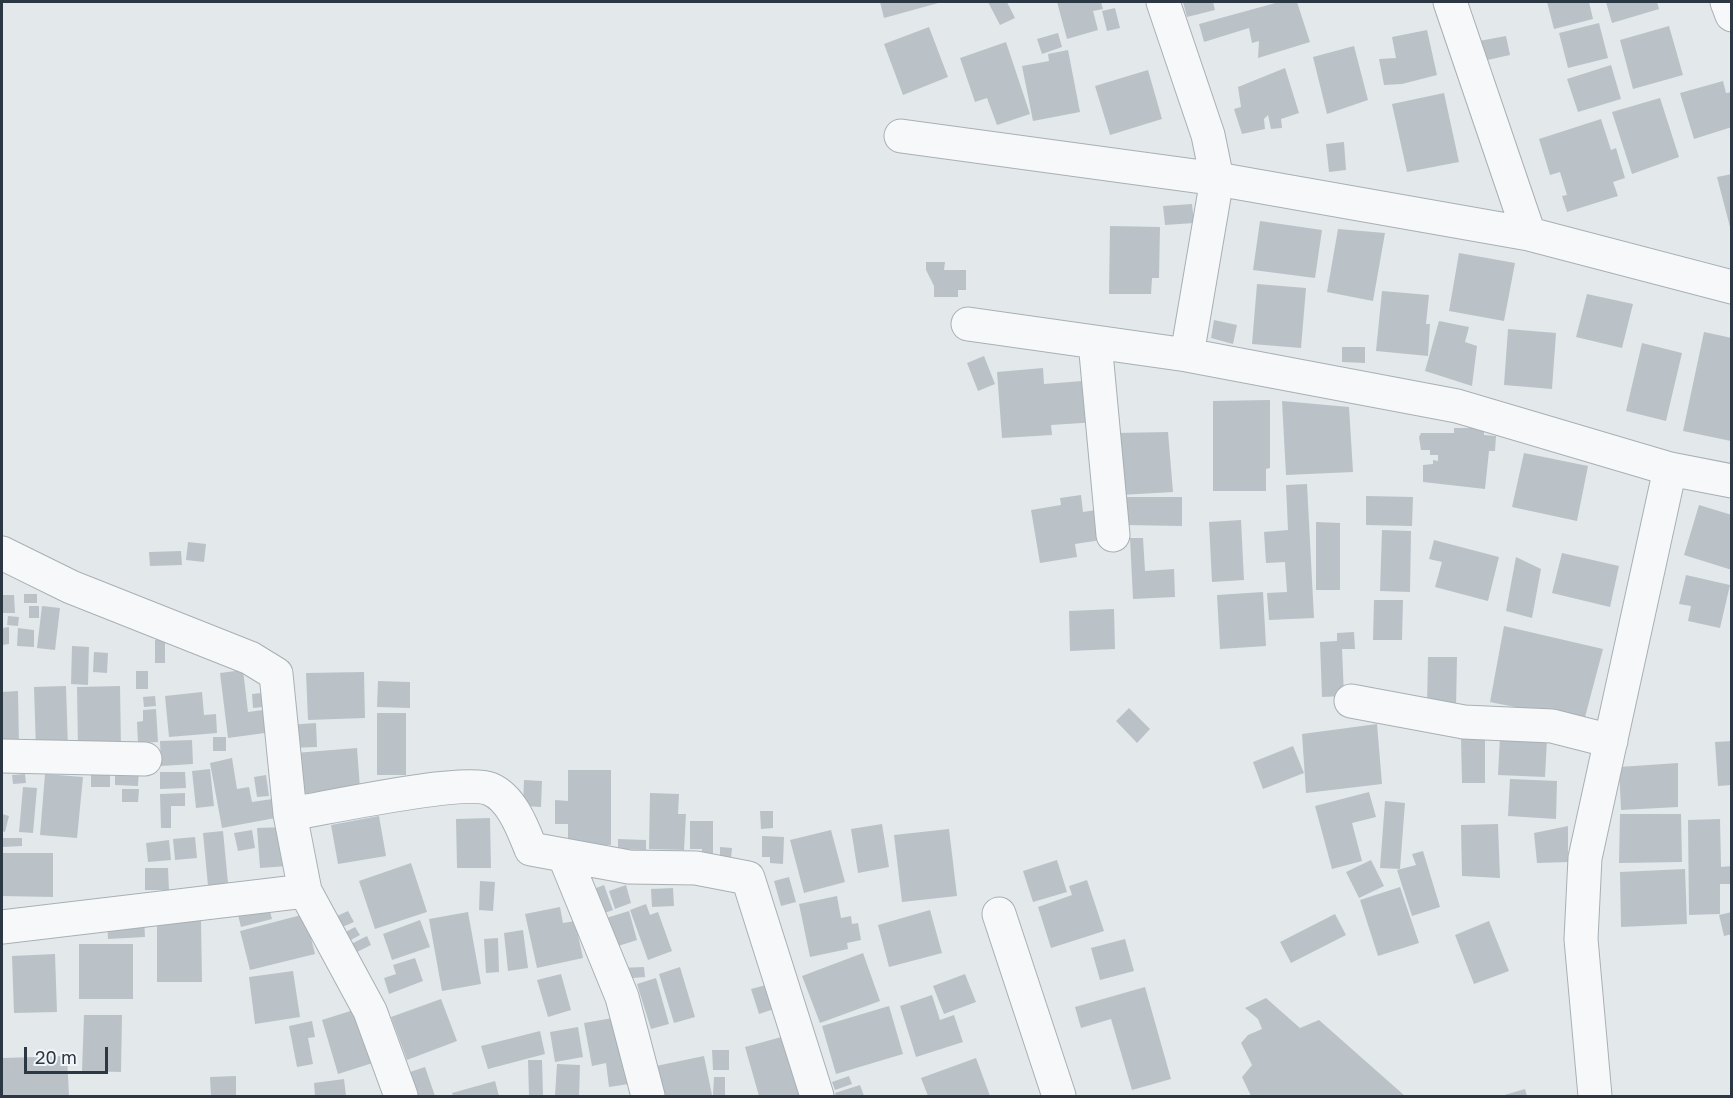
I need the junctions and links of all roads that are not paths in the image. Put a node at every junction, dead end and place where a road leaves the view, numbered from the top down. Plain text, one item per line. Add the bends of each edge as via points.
1 (1163, 2) edge
2 (1450, 2) edge
3 (1727, 2) edge
4 (1731, 15) edge
5 (901, 136) dead end
6 (1217, 179) junction
7 (1529, 234) junction
8 (1731, 287) edge
9 (968, 324) dead end
10 (1095, 342) junction
11 (1187, 355) junction
12 (1670, 469) junction
13 (1731, 481) edge
14 (1113, 535) dead end
15 (2, 553) edge
16 (1351, 701) dead end
17 (1611, 741) junction
18 (2, 756) edge
19 (145, 759) dead end
20 (290, 814) junction
21 (564, 855) junction
22 (305, 891) junction
23 (999, 914) dead end
24 (2, 927) edge
25 (401, 1096) edge
26 (648, 1096) edge
27 (817, 1096) edge
28 (1059, 1096) edge
29 (1595, 1096) edge

1 - 6 street via 1208,135
2 - 7 street
3 - 4 street
5 - 6 street
6 - 7 street
6 - 11 street
7 - 8 street
9 - 10 street
10 - 11 street
10 - 14 street
11 - 12 street via 1457,406
12 - 13 street
12 - 17 street
15 - 20 street via 70,587 250,658 276,675
16 - 17 street via 1464,722 1552,726
17 - 29 street via 1585,858 1581,939
18 - 19 street
20 - 21 street via 448,788 490,789 516,812 531,849
20 - 22 street
21 - 26 street via 622,997
21 - 27 street via 629,867 696,868 748,878
22 - 24 street
22 - 25 street via 370,1011
23 - 28 street

